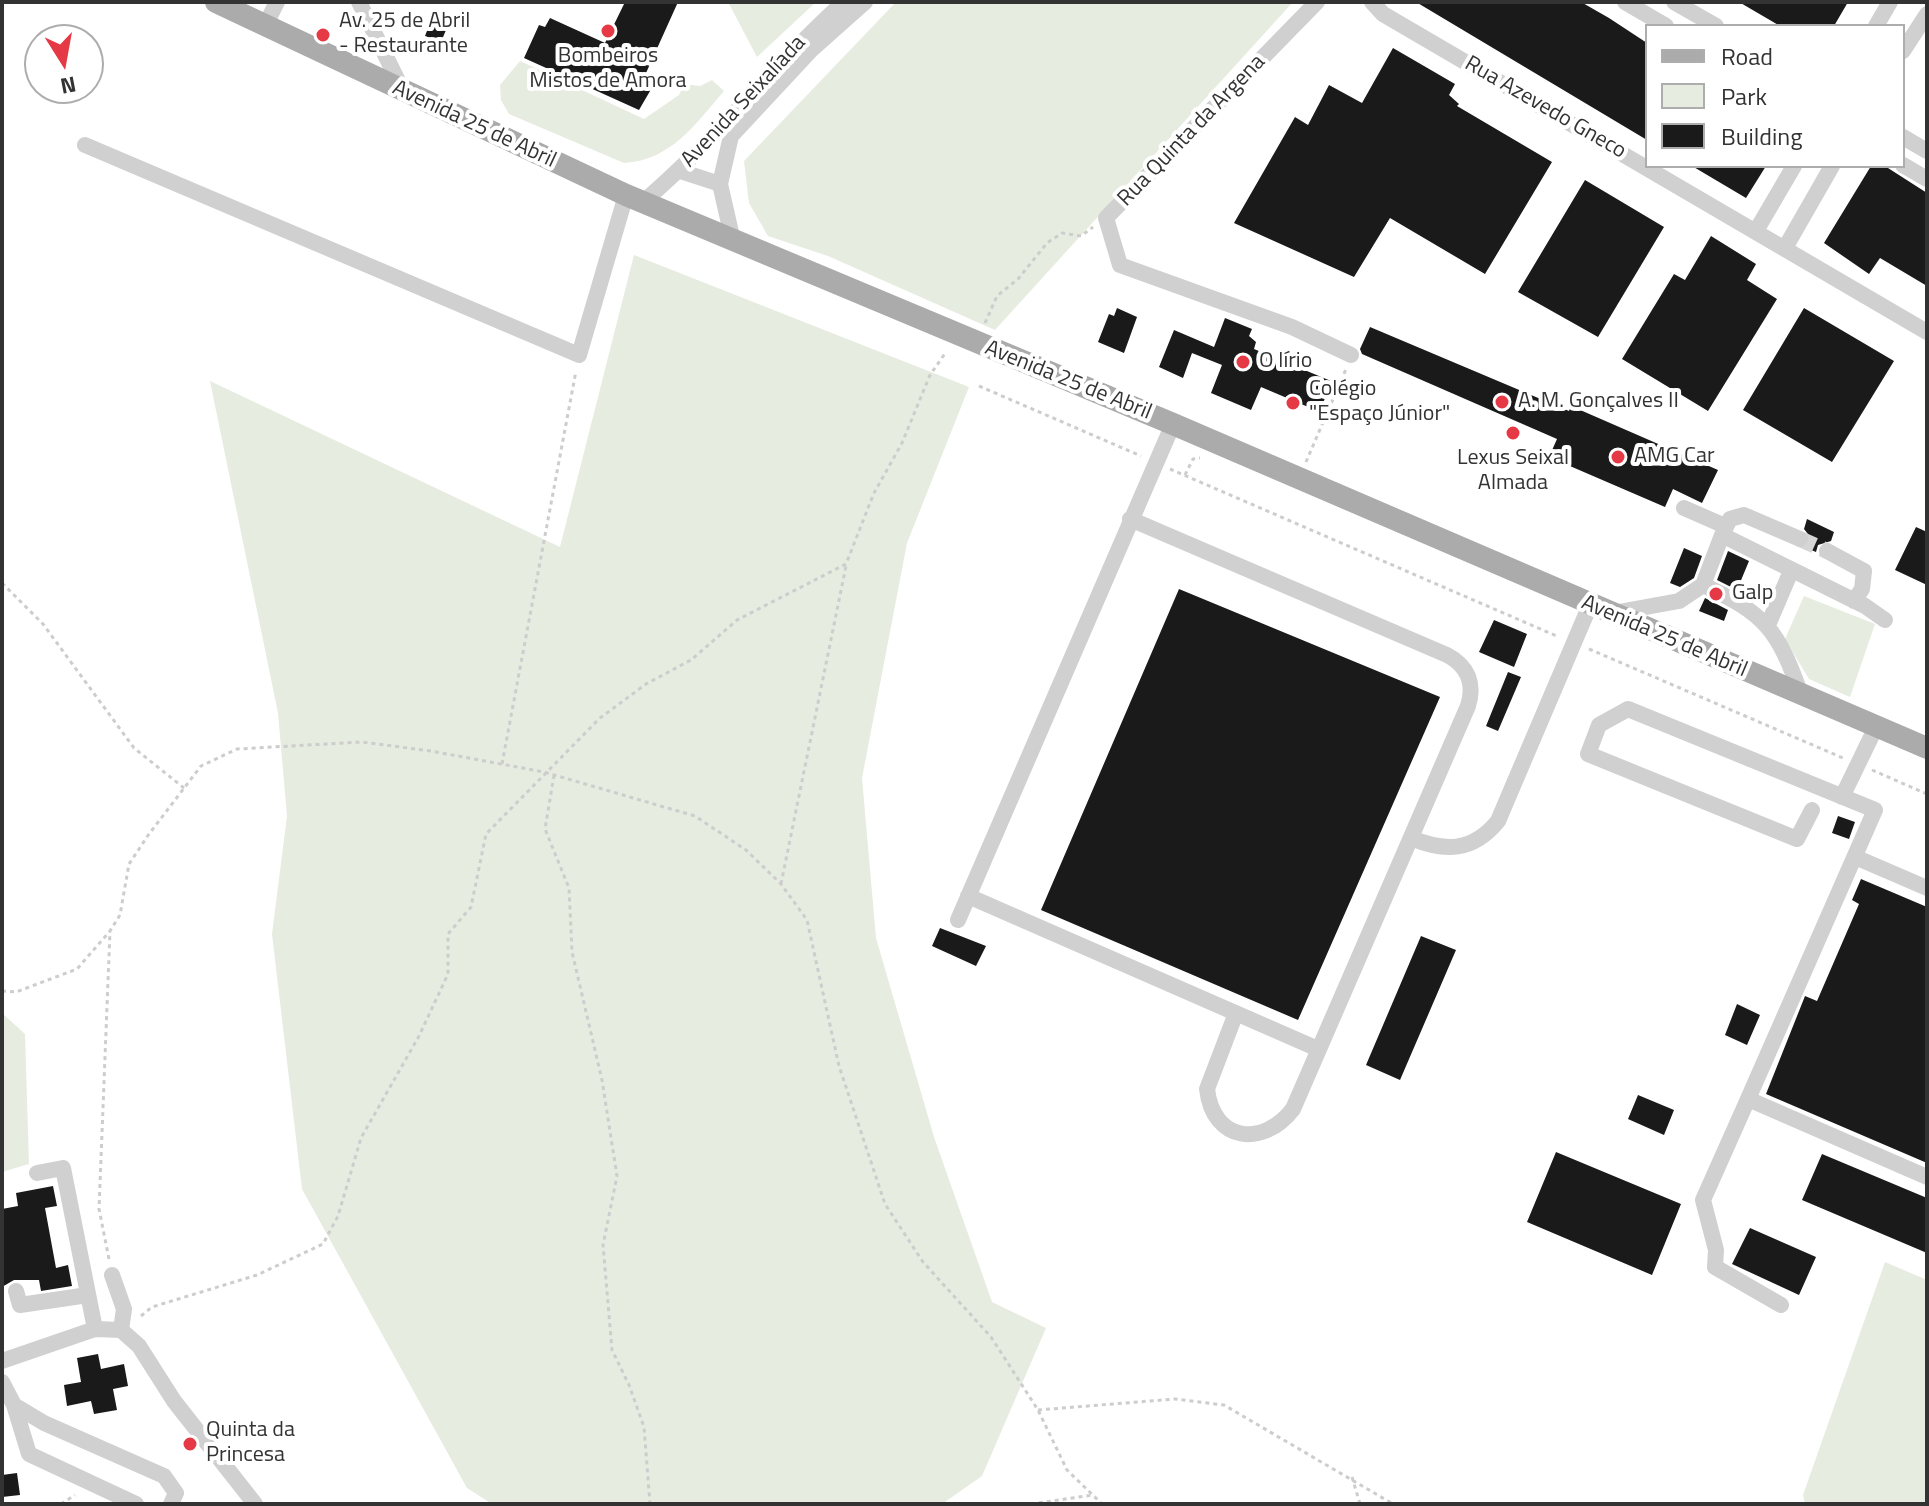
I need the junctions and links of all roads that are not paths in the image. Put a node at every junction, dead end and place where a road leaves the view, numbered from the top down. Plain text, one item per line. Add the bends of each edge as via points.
1 (216, 2) edge
2 (277, 2) edge
3 (359, 2) edge
4 (844, 2) edge
5 (865, 2) edge
6 (1317, 2) edge
7 (1372, 2) edge
8 (1625, 2) edge
9 (1674, 2) edge
10 (1890, 2) edge
11 (1927, 14) edge
12 (1663, 24) edge
13 (1712, 24) edge
14 (1877, 24) edge
15 (265, 26) junction
16 (1905, 48) edge
17 (404, 93) junction
18 (1905, 138) edge
19 (85, 145) dead end
20 (1927, 151) edge
21 (1645, 166) edge
22 (1905, 166) edge
23 (1648, 168) edge
24 (1793, 168) edge
25 (1831, 168) edge
26 (680, 171) junction
27 (1927, 179) edge
28 (720, 184) junction
29 (634, 198) junction
30 (1756, 231) junction
31 (733, 241) junction
32 (1785, 248) junction
33 (1927, 332) edge
34 (1351, 355) road end
35 (1173, 424) junction
36 (1684, 508) dead end
37 (1130, 519) junction
38 (1723, 530) junction
39 (1800, 539) tunnel mouth
40 (1827, 551) tunnel mouth
41 (1791, 571) junction
42 (1703, 585) junction
43 (1854, 601) junction
44 (1600, 609) junction
45 (1885, 620) dead end
46 (1768, 625) junction
47 (1801, 695) junction
48 (1876, 727) junction
49 (1927, 748) edge
50 (1842, 797) junction
51 (1812, 810) dead end
52 (1411, 838) junction
53 (1855, 857) junction
54 (1927, 888) edge
55 (968, 896) junction
56 (958, 920) dead end
57 (1236, 1013) junction
58 (1318, 1049) junction
59 (1748, 1099) junction
60 (37, 1173) dead end
61 (1927, 1177) edge
62 (112, 1275) road end
63 (16, 1291) dead end
64 (88, 1295) junction
65 (1781, 1305) dead end
66 (95, 1329) junction
67 (121, 1330) junction
68 (2, 1361) edge
69 (2, 1382) edge
70 (14, 1405) junction
71 (136, 1504) edge
72 (171, 1504) edge
73 (255, 1504) edge

1 - 15 main road, Avenida 25 de Abril
2 - 15 street
3 - 17 street
4 - 26 street, Avenida Seixalíada via 801,40
5 - 28 street, Avenida Seixalíada via 811,50 731,136
6 - 34 street, Rua Quinta da Argena via 1106,218 1120,265 1292,327
7 - 21 street, Rua Azevedo Gneco via 1383,14
8 - 12 street
9 - 13 street
10 - 14 street
11 - 16 street
15 - 17 main road, Avenida 25 de Abril
17 - 29 main road, Avenida 25 de Abril
18 - 20 street
19 - 29 street via 579,355
22 - 27 street
23 - 30 street, Rua Azevedo Gneco
24 - 30 street
25 - 32 street
26 - 28 street
26 - 29 street, Avenida Seixalíada
28 - 31 street, Avenida Seixalíada
29 - 31 main road, Avenida 25 de Abril
30 - 32 street, Rua Azevedo Gneco
31 - 35 main road, Avenida 25 de Abril
32 - 33 street, Rua Azevedo Gneco
35 - 37 street
35 - 44 main road, Avenida 25 de Abril
36 - 38 street
37 - 52 street via 1461,664 1472,685 1470,700
37 - 55 street
38 - 39 street via 1730,519 1744,515
38 - 41 street
38 - 42 street
40 - 43 street via 1864,571
41 - 43 street
41 - 46 street
42 - 44 street via 1679,601
42 - 46 street via 1744,604
43 - 45 street
44 - 47 main road, Avenida 25 de Abril
44 - 52 street via 1574,643 1492,829 1460,848
46 - 47 street
47 - 48 main road, Avenida 25 de Abril
48 - 49 main road, Avenida 25 de Abril
48 - 50 street
50 - 51 street via 1628,709 1599,725 1588,754 1797,839
50 - 53 street via 1875,810
52 - 58 street
53 - 54 street
53 - 59 street
55 - 56 street
55 - 57 street
57 - 58 street
57 - 58 street via 1207,1089 1214,1115 1233,1132 1261,1133 1285,1119
59 - 61 street
59 - 65 street via 1703,1200 1715,1267
60 - 64 street via 63,1168
62 - 67 street via 124,1309
63 - 64 street via 20,1305
64 - 66 street
66 - 67 street
66 - 68 street
67 - 73 street via 139,1346 174,1401
69 - 70 street
70 - 71 street via 29,1454
70 - 72 street via 164,1476 176,1493

